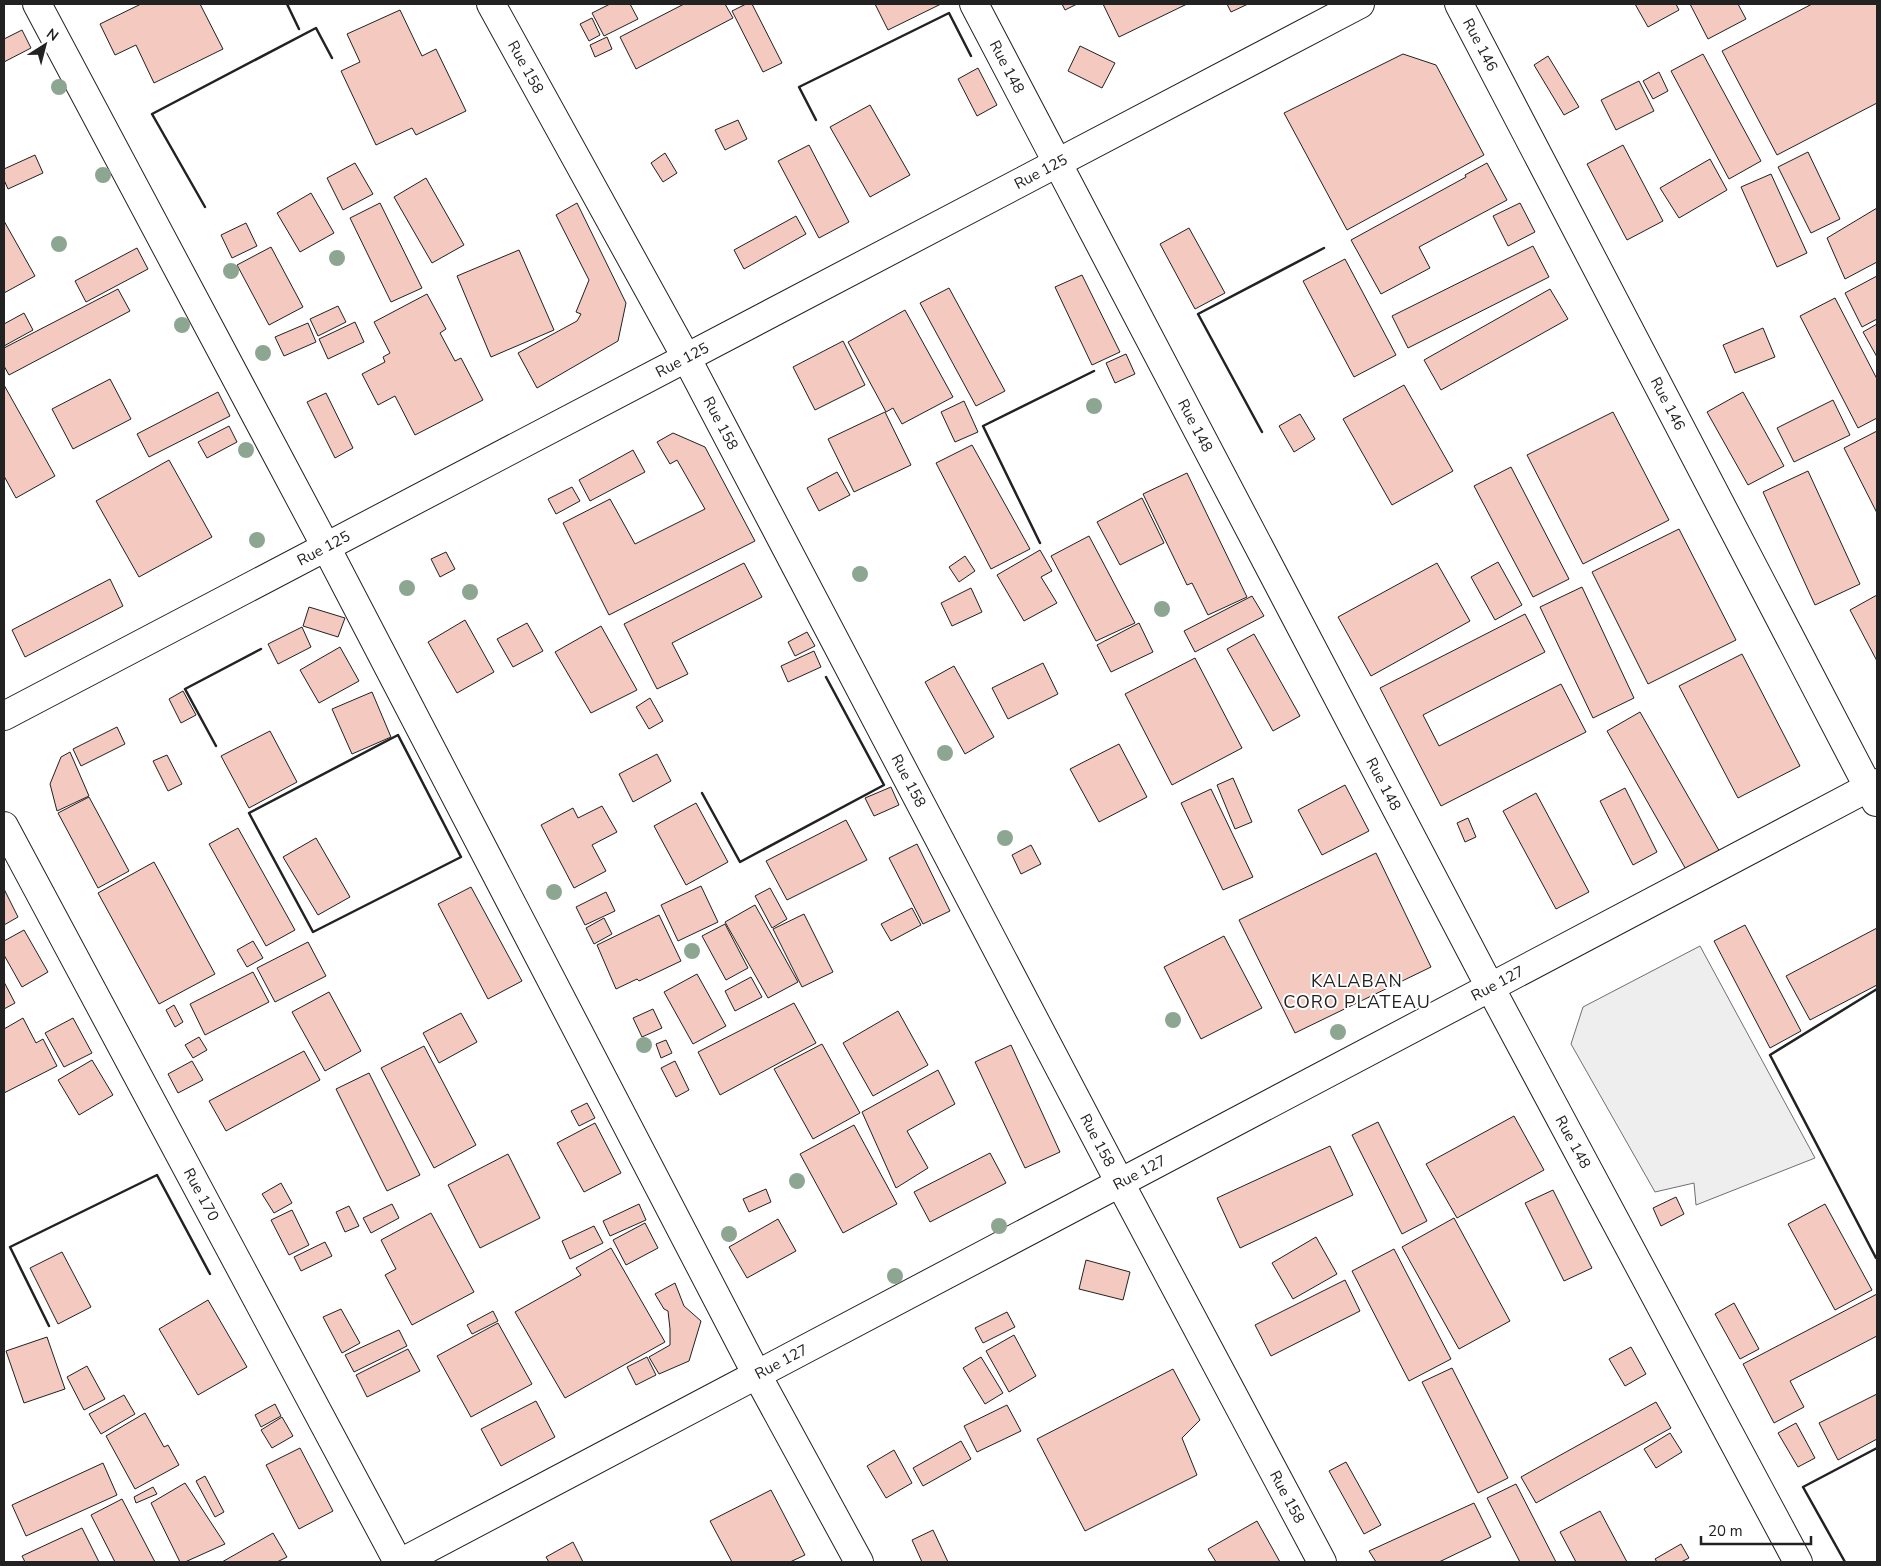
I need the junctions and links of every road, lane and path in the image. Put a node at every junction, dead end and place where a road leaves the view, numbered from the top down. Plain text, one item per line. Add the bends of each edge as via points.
1 (37, 4) edge
2 (492, 4) edge
3 (974, 4) edge
4 (1360, 4) edge
5 (1459, 4) edge
6 (1057, 163) junction
7 (687, 359) junction
8 (326, 548) junction
9 (4, 716) edge
10 (1874, 791) edge
11 (4, 826) edge
12 (1490, 987) junction
13 (1120, 1183) junction
14 (757, 1375) junction
15 (400, 1562) edge
16 (859, 1562) edge
17 (1322, 1562) edge
18 (1798, 1562) edge

1 - 8 street
2 - 7 street, Rue 158
3 - 6 street, Rue 148
4 - 6 street, Rue 125
5 - 10 street, Rue 146
6 - 7 street, Rue 125
6 - 12 street, Rue 148
7 - 8 street, Rue 125
7 - 13 street, Rue 158
8 - 9 street, Rue 125
8 - 14 street
10 - 12 street, Rue 127
11 - 15 street, Rue 170
12 - 13 street, Rue 127
12 - 18 street, Rue 148
13 - 14 street, Rue 127
13 - 17 street, Rue 158
14 - 15 street, Rue 127
14 - 16 street

